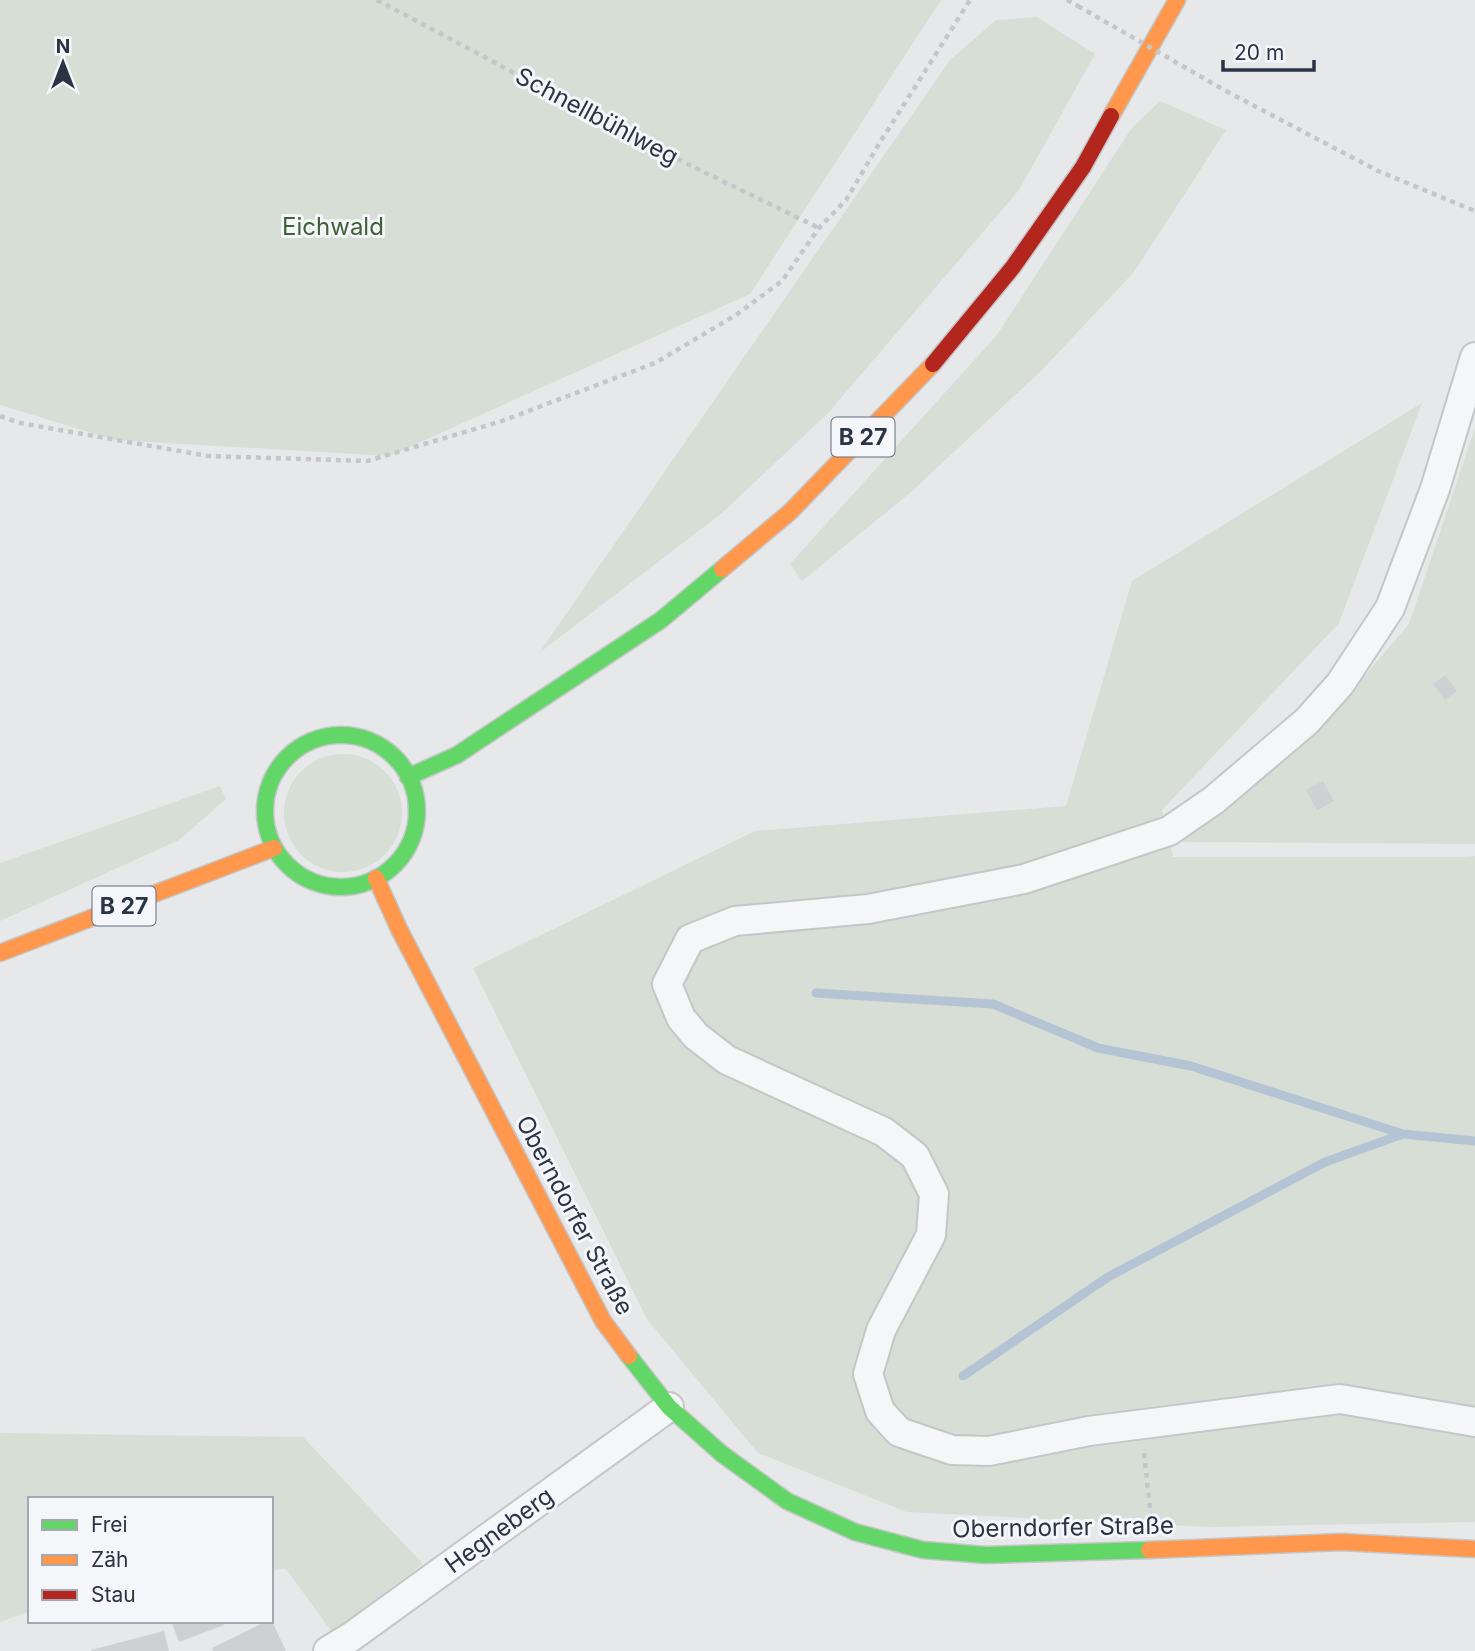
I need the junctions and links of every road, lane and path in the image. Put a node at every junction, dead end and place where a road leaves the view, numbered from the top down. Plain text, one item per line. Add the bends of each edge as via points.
1 (377, 0) edge
2 (971, 0) edge
3 (1068, 0) edge
4 (1177, 0) edge
5 (1475, 211) edge
6 (820, 228) junction
7 (1475, 357) edge
8 (0, 416) edge
9 (408, 776) junction
10 (274, 848) junction
11 (376, 878) junction
12 (0, 953) edge
13 (669, 1407) junction
14 (1475, 1422) edge
15 (1140, 1424) junction
16 (1475, 1549) edge
17 (1155, 1550) junction
18 (328, 1651) edge

1 - 6 path, Schnellbühlweg via 665,153
2 - 6 path via 846,200
3 - 5 path, bridge via 1378,171
4 - 9 main road, B 27 via 1083,167 1013,267 929,368 790,512 661,620 457,755
6 - 8 path via 782,281 736,315 655,363 502,421 367,461 208,456
7 - 15 street via 1435,489 1390,608 1340,684 1307,722 1213,800 1169,831 1024,879 869,909 735,921 690,939 667,984 681,1018 727,1060 884,1132 915,1156 934,1194 931,1235 881,1330 868,1374 880,1411 899,1432 952,1450 989,1451
9 - 10 main road via 395,757 375,743 352,736 328,736 305,744 286,758 272,778 265,801 266,825
9 - 11 main road via 417,815 413,834 405,852
10 - 11 main road via 293,870 319,884 358,885
10 - 12 main road, B 27
11 - 13 main road, Oberndorfer Straße via 603,1321
13 - 17 main road, Oberndorfer Straße via 722,1454 787,1501 855,1532 923,1550 986,1555
13 - 18 street, Hegneberg
14 - 15 street via 1340,1399
15 - 17 path
16 - 17 main road, Oberndorfer Straße via 1341,1542

